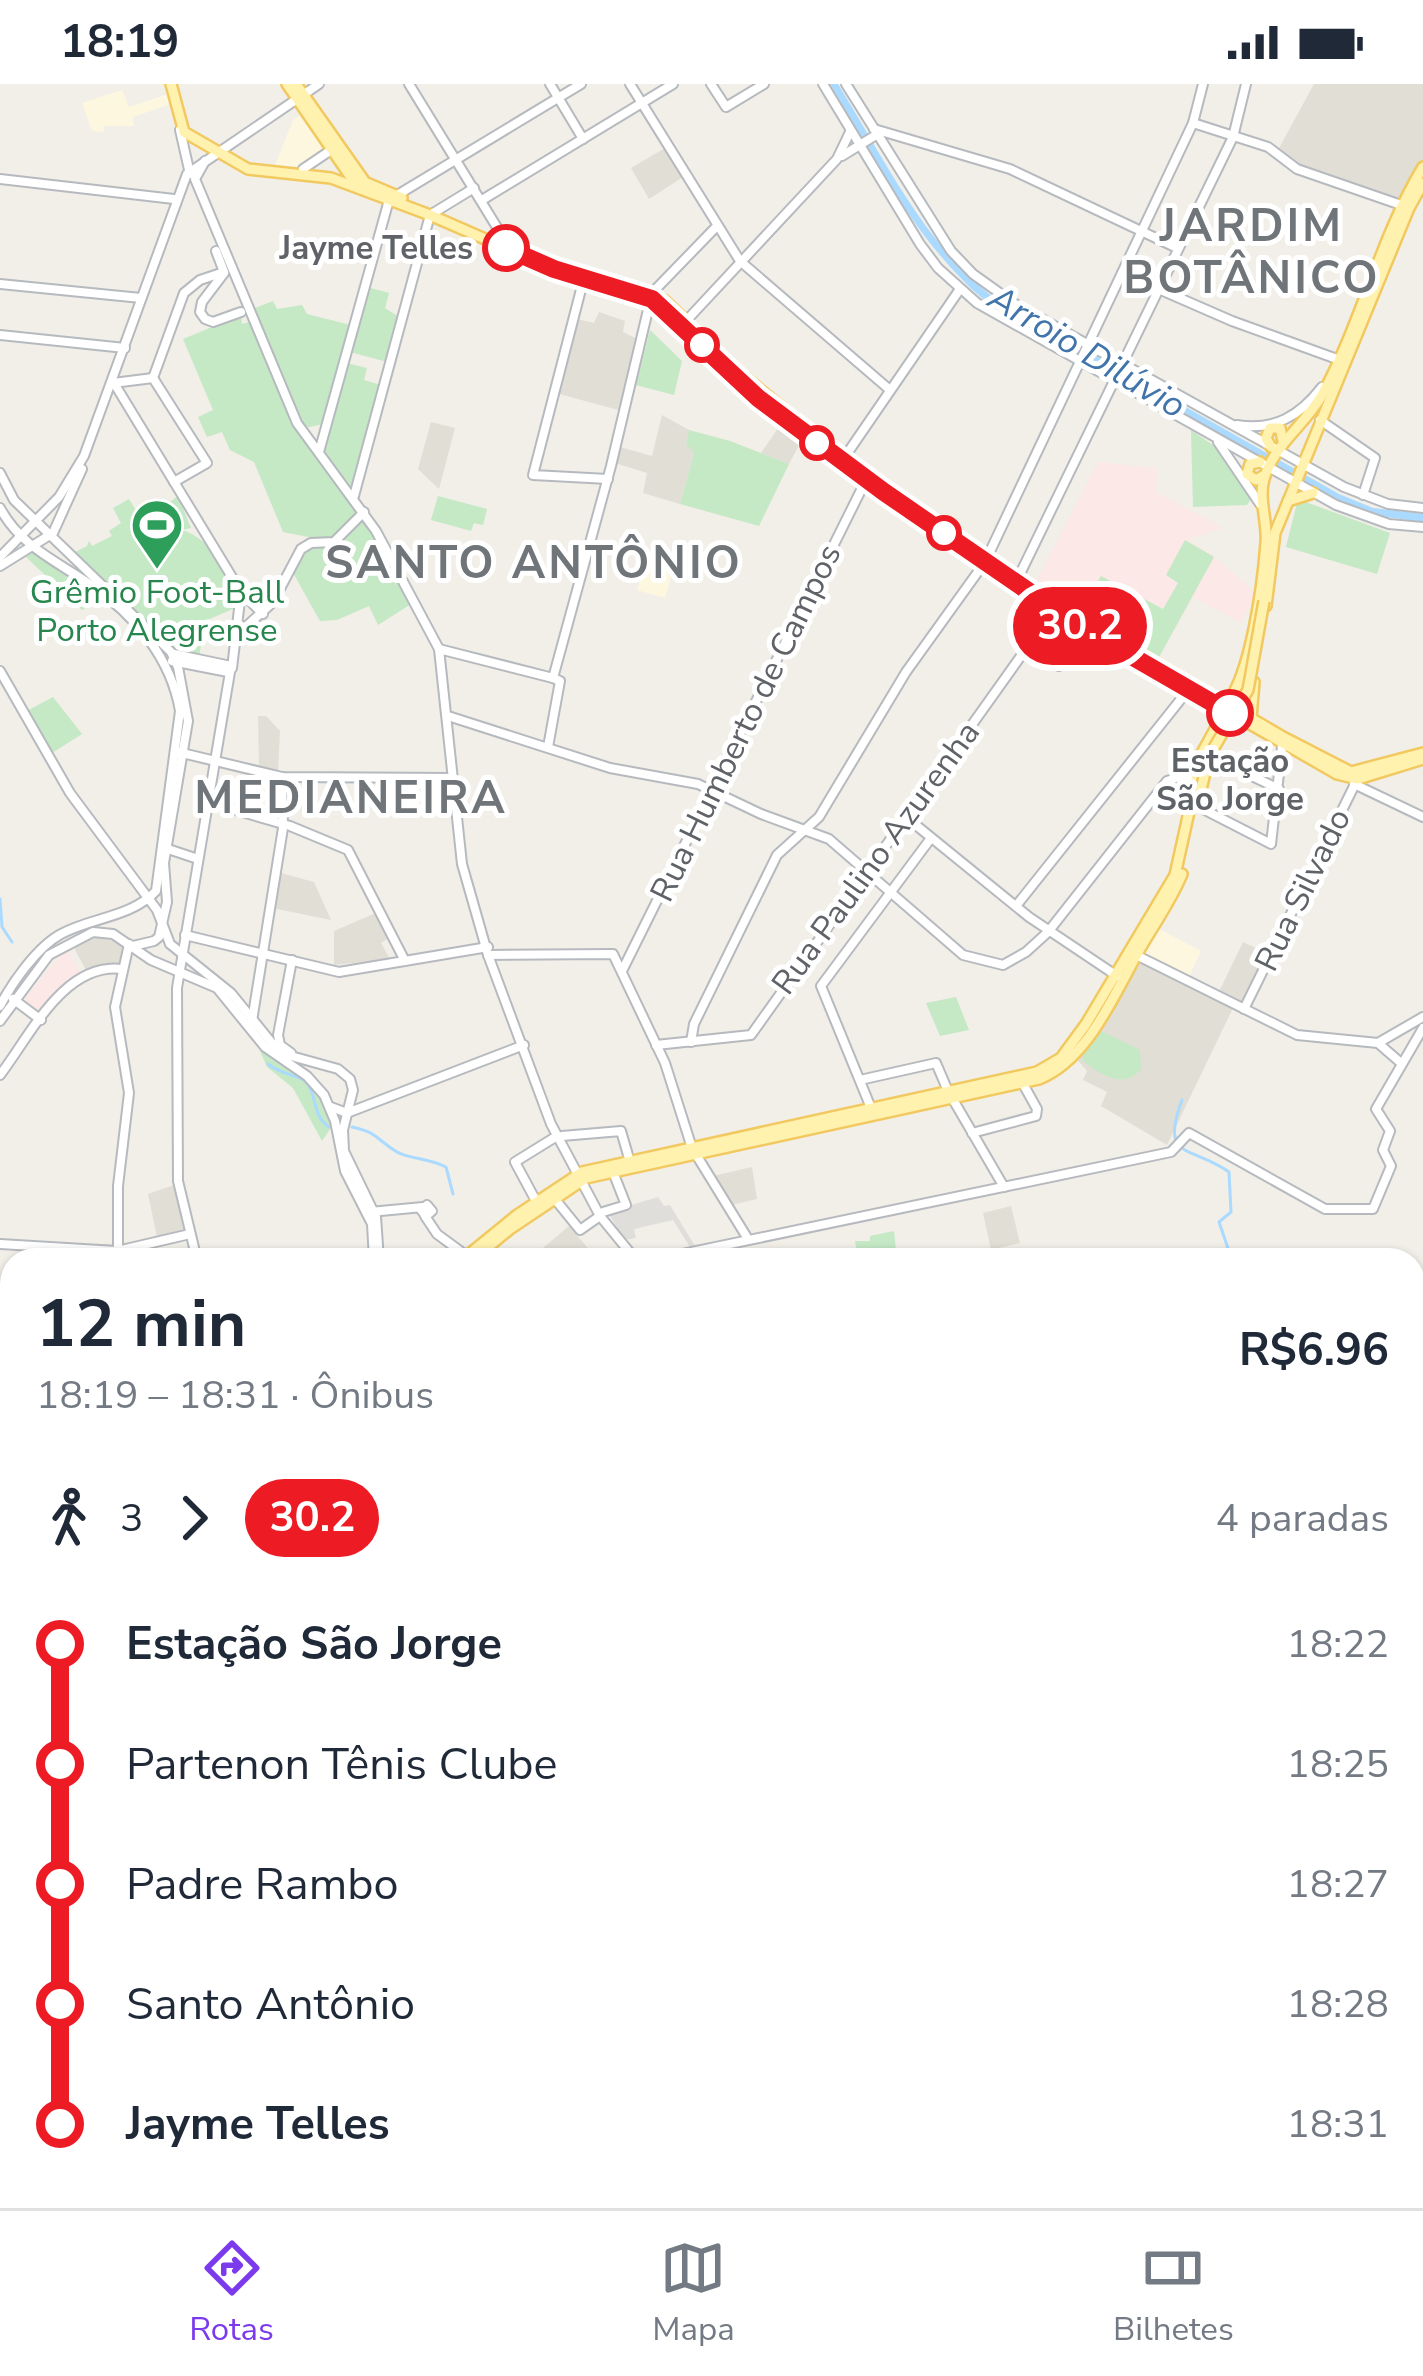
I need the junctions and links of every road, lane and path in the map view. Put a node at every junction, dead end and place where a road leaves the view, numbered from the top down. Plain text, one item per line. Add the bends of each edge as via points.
1 (174, 84) edge
2 (409, 84) edge
3 (550, 84) edge
4 (581, 84) edge
5 (630, 84) edge
6 (673, 84) edge
7 (711, 84) edge
8 (764, 84) edge
9 (823, 84) edge
10 (846, 84) edge
11 (1203, 84) edge
12 (1246, 84) edge
13 (301, 89) edge
14 (559, 98) junction
15 (642, 103) junction
16 (1193, 122) junction
17 (183, 127) junction
18 (851, 131) junction
19 (191, 137) junction
20 (1233, 137) junction
21 (869, 138) junction
22 (584, 139) junction
23 (334, 148) junction
24 (218, 150) junction
25 (836, 159) junction
26 (457, 160) junction
27 (202, 161) junction
28 (1423, 166) edge
29 (303, 169) junction
30 (189, 170) junction
31 (344, 177) junction
32 (0, 179) edge
33 (1423, 183) edge
34 (370, 185) junction
35 (472, 187) junction
36 (174, 199) junction
37 (394, 199) junction
38 (482, 200) junction
39 (1405, 206) junction
40 (431, 213) junction
41 (717, 226) junction
42 (1142, 231) junction
43 (506, 242) junction
44 (1178, 248) junction
45 (224, 257) junction
46 (740, 261) junction
47 (1122, 274) junction
48 (224, 275) junction
49 (584, 276) junction
50 (237, 283) junction
51 (0, 284) edge
52 (960, 289) junction
53 (1157, 290) junction
54 (652, 296) junction
55 (140, 298) junction
56 (244, 308) junction
57 (686, 321) junction
58 (0, 335) edge
59 (1088, 346) junction
60 (123, 348) junction
61 (1080, 361) junction
62 (1339, 361) junction
63 (1120, 365) junction
64 (153, 378) junction
65 (1114, 380) junction
66 (113, 381) junction
67 (890, 390) junction
68 (1321, 420) junction
69 (1230, 423) junction
70 (1213, 436) junction
71 (1310, 448) junction
72 (319, 453) junction
73 (84, 455) junction
74 (1272, 458) junction
75 (843, 459) junction
76 (1318, 472) junction
77 (0, 473) edge
78 (1299, 474) junction
79 (867, 477) junction
80 (174, 482) junction
81 (607, 482) junction
82 (1313, 493) junction
83 (1363, 495) junction
84 (354, 498) junction
85 (1288, 501) junction
86 (0, 508) edge
87 (1423, 508) edge
88 (364, 512) junction
89 (1265, 518) junction
90 (35, 522) junction
91 (1423, 527) edge
92 (51, 535) junction
93 (22, 536) junction
94 (34, 548) junction
95 (986, 559) junction
96 (0, 561) edge
97 (1018, 578) junction
98 (241, 592) junction
99 (1262, 595) junction
100 (1057, 607) junction
101 (259, 610) junction
102 (1086, 629) junction
103 (237, 635) junction
104 (1031, 643) junction
105 (439, 649) junction
106 (166, 653) junction
107 (176, 663) junction
108 (230, 669) junction
109 (0, 670) edge
110 (553, 678) junction
111 (1238, 686) junction
112 (1190, 689) junction
113 (1252, 692) junction
114 (1226, 707) junction
115 (448, 716) junction
116 (1246, 719) junction
117 (1221, 729) junction
118 (1283, 741) junction
119 (548, 747) junction
120 (180, 752) junction
121 (1423, 756) edge
122 (1212, 757) junction
123 (215, 759) junction
124 (1377, 774) junction
125 (282, 777) junction
126 (453, 778) junction
127 (1358, 778) junction
128 (1195, 782) junction
129 (712, 789) junction
130 (1279, 789) junction
131 (1374, 793) junction
132 (207, 801) junction
133 (1195, 802) junction
134 (219, 807) junction
135 (906, 817) junction
136 (1423, 817) edge
137 (283, 824) junction
138 (806, 828) junction
139 (931, 838) junction
140 (164, 846) junction
141 (199, 855) junction
142 (866, 873) junction
143 (893, 892) junction
144 (144, 898) junction
145 (1016, 906) junction
146 (126, 911) junction
147 (162, 923) junction
148 (1048, 932) junction
149 (187, 935) junction
150 (126, 941) junction
151 (489, 951) junction
152 (263, 953) junction
153 (184, 954) junction
154 (1132, 955) junction
155 (292, 960) junction
156 (405, 961) junction
157 (122, 969) junction
158 (179, 971) junction
159 (622, 971) junction
160 (1117, 976) junction
161 (11, 997) junction
162 (0, 1006) edge
163 (1244, 1009) junction
164 (1423, 1017) edge
165 (41, 1020) junction
166 (0, 1021) edge
167 (252, 1025) junction
168 (1422, 1030) edge
169 (691, 1042) junction
170 (1378, 1043) junction
171 (656, 1045) junction
172 (523, 1046) junction
173 (1401, 1063) junction
174 (326, 1066) junction
175 (0, 1075) edge
176 (308, 1076) junction
177 (859, 1080) junction
178 (1022, 1082) junction
179 (950, 1095) junction
180 (330, 1106) junction
181 (872, 1108) junction
182 (347, 1113) junction
183 (973, 1133) junction
184 (560, 1136) junction
185 (694, 1151) junction
186 (631, 1162) junction
187 (613, 1172) junction
188 (582, 1176) junction
189 (1004, 1187) junction
190 (554, 1198) junction
191 (536, 1201) junction
192 (369, 1210) junction
193 (391, 1211) junction
194 (602, 1214) junction
195 (378, 1224) junction
196 (190, 1234) junction
197 (748, 1239) junction
198 (0, 1242) edge
199 (93, 1248) edge
200 (118, 1248) edge
201 (137, 1248) edge
202 (194, 1248) edge
203 (375, 1248) edge
204 (377, 1248) edge
205 (456, 1248) edge
206 (475, 1248) edge
207 (477, 1248) edge
208 (625, 1248) edge
209 (707, 1248) edge

1 - 17 main road
2 - 26 street
3 - 14 street
4 - 14 street
5 - 15 street
6 - 15 street
7 - 8 street via 726,107
9 - 18 street
10 - 21 street
11 - 16 street
12 - 20 street
13 - 23 main road
13 - 24 street
14 - 22 street
14 - 26 street
15 - 22 street
15 - 41 street
16 - 20 street
16 - 42 street
17 - 19 main road
17 - 24 main road
17 - 30 street
18 - 21 street
18 - 25 street
19 - 24 main road
19 - 27 street via 190,154
20 - 39 street
20 - 44 street
21 - 25 street
21 - 42 street via 924,142 1010,169
21 - 52 street via 920,244
21 - 59 street via 963,265
22 - 38 street
23 - 29 street
23 - 31 main road
23 - 34 main road
24 - 27 street
24 - 29 main road via 250,165
24 - 31 main road via 248,169
25 - 46 street
26 - 35 street
26 - 37 street
27 - 30 street
27 - 45 street via 194,179
28 - 39 main road
29 - 31 main road
30 - 36 street
30 - 48 street
30 - 55 street
31 - 34 main road
31 - 37 main road
32 - 36 street
33 - 39 main road
34 - 37 main road
35 - 38 street
35 - 40 street
36 - 55 street
37 - 40 main road
37 - 72 street
38 - 43 street
39 - 62 main road
40 - 43 main road
40 - 49 main road
40 - 84 street
41 - 46 street
41 - 54 street
42 - 44 street
42 - 47 street
43 - 49 main road
44 - 53 street
45 - 48 street
45 - 50 street
46 - 57 street
46 - 67 street
47 - 53 street
47 - 59 street
48 - 50 street
48 - 56 street via 201,315 213,322
48 - 64 street via 184,293
49 - 54 main road
49 - 81 street via 533,476
50 - 56 street
51 - 55 street
52 - 61 street
52 - 67 street
53 - 62 street
53 - 63 street
54 - 57 main road
54 - 75 main road via 758,398
54 - 81 street
55 - 60 street
56 - 72 street
57 - 75 main road
58 - 60 street
59 - 61 street
59 - 63 street
60 - 66 street
61 - 65 street
61 - 95 street
62 - 68 main road
62 - 69 street via 1296,416 1256,427
62 - 74 main road
63 - 65 street
63 - 69 street
64 - 66 street
64 - 80 street via 207,463
65 - 70 street
65 - 97 street
66 - 73 street
66 - 80 street
67 - 75 street
68 - 71 main road
68 - 83 street via 1375,458
69 - 74 street
70 - 74 street
70 - 89 street
71 - 76 main road
71 - 78 main road
72 - 84 street
73 - 90 street
73 - 92 street
74 - 78 street
74 - 78 street
74 - 89 main road
75 - 79 main road
76 - 78 street
76 - 83 street
77 - 90 street
78 - 82 street
78 - 85 main road
79 - 95 main road
79 - 129 street, Rua Humberto de Campos
80 - 98 street
81 - 110 street
82 - 85 main road
82 - 91 street via 1371,520
83 - 87 street
84 - 88 street
85 - 99 main road
86 - 93 street
88 - 101 street via 332,543 301,550 273,602
88 - 105 street
89 - 99 main road
90 - 92 street
90 - 93 street
92 - 94 street
92 - 106 street
93 - 94 street
93 - 96 street
94 - 96 street
94 - 106 street via 99,590
95 - 97 main road
95 - 100 main road
95 - 138 street
97 - 100 main road
98 - 101 street
98 - 103 street
99 - 111 main road
99 - 113 main road
99 - 133 main road, bridge via 1248,690 1209,756
100 - 102 main road
100 - 104 street, Rua Paulino Azurenha
100 - 114 main road
101 - 103 street
102 - 104 street via 1059,666
102 - 112 main road
103 - 108 street
104 - 135 street, Rua Paulino Azurenha
105 - 110 street
105 - 115 street
106 - 107 street
106 - 108 street
106 - 120 street
107 - 108 street
107 - 120 street via 188,721
108 - 123 street
109 - 144 street via 70,793
110 - 119 street via 560,681
111 - 113 main road
111 - 114 main road
112 - 114 main road
112 - 145 street
113 - 116 main road
114 - 116 main road
114 - 117 main road
115 - 119 street
115 - 126 street
116 - 117 main road
116 - 118 main road
117 - 122 main road
117 - 128 main road via 1202,753
118 - 127 main road
118 - 127 main road via 1336,774
118 - 130 street
119 - 129 street
120 - 123 street
120 - 140 street
121 - 124 main road
121 - 127 main road
122 - 130 street
122 - 133 main road
123 - 125 street
123 - 132 street
123 - 134 street via 210,798
124 - 127 main road
124 - 131 street
125 - 126 street
125 - 137 street
126 - 151 street via 462,864
127 - 131 street
127 - 163 street, Rua Silvado
128 - 133 main road
128 - 148 street via 1168,781
129 - 138 street
129 - 159 street, Rua Humberto de Campos
130 - 133 street via 1271,844
131 - 136 street
132 - 134 street
132 - 141 street
133 - 154 main road via 1182,875
134 - 137 street
135 - 139 street
135 - 142 street, Rua Paulino Azurenha
137 - 152 street
137 - 156 street via 348,850
138 - 142 street
138 - 169 street via 777,855
139 - 143 street
139 - 145 street
140 - 141 street
140 - 144 street via 156,892
140 - 147 street
141 - 149 street
142 - 143 street
142 - 169 street, Rua Paulino Azurenha via 751,1035
143 - 148 street via 963,955 995,964
143 - 177 street via 821,986
144 - 146 street
144 - 147 street
145 - 148 street
146 - 147 street via 152,912
146 - 150 street via 119,924
146 - 161 street via 58,936
147 - 150 street via 149,945
147 - 153 street
148 - 160 street
149 - 152 street
149 - 153 street
150 - 157 street
150 - 158 street
150 - 161 street via 93,932 58,947
151 - 156 street
151 - 159 street via 611,953
151 - 172 street
152 - 155 street
152 - 167 street
153 - 158 street
153 - 167 street via 231,993
154 - 160 main road
154 - 163 street
154 - 178 main road via 1068,1060
155 - 156 street via 339,971
155 - 174 street via 279,1042
157 - 165 street via 85,975
157 - 200 street via 115,1006 130,1093
158 - 167 street via 217,988
158 - 196 street via 178,1181
159 - 171 street
160 - 179 main road via 1055,1063
161 - 162 street
161 - 165 street
161 - 166 street
163 - 170 street via 1298,1036
164 - 170 street
165 - 175 street
167 - 174 street via 280,1053
167 - 176 street via 274,1055
168 - 173 street
169 - 171 street, Rua Paulino Azurenha
170 - 173 street
171 - 185 street
172 - 182 street
172 - 184 street
173 - 189 street via 1376,1108 1389,1128 1383,1154 1391,1166 1376,1207 1333,1211 1191,1134 1175,1146
174 - 176 street via 311,1066
174 - 182 street via 350,1079
176 - 180 street
177 - 179 street via 936,1063
177 - 181 street
178 - 179 main road
178 - 183 street via 1036,1116
179 - 181 main road
179 - 183 street
179 - 185 main road
180 - 182 street
180 - 192 street via 340,1157
181 - 185 main road
182 - 192 street via 345,1156
183 - 189 street
184 - 186 street via 621,1131
184 - 188 street
184 - 191 street via 514,1162
185 - 186 main road
185 - 187 main road
185 - 197 street
186 - 188 main road
187 - 188 main road
187 - 194 street via 626,1204
188 - 190 main road
188 - 191 main road
188 - 194 street
189 - 197 street
190 - 194 street via 580,1230
190 - 207 main road
191 - 206 main road
192 - 193 street
192 - 195 street
192 - 203 street
193 - 195 street
193 - 205 street via 423,1212
194 - 208 street
195 - 204 street
196 - 201 street
196 - 202 street
197 - 209 street
198 - 199 street

